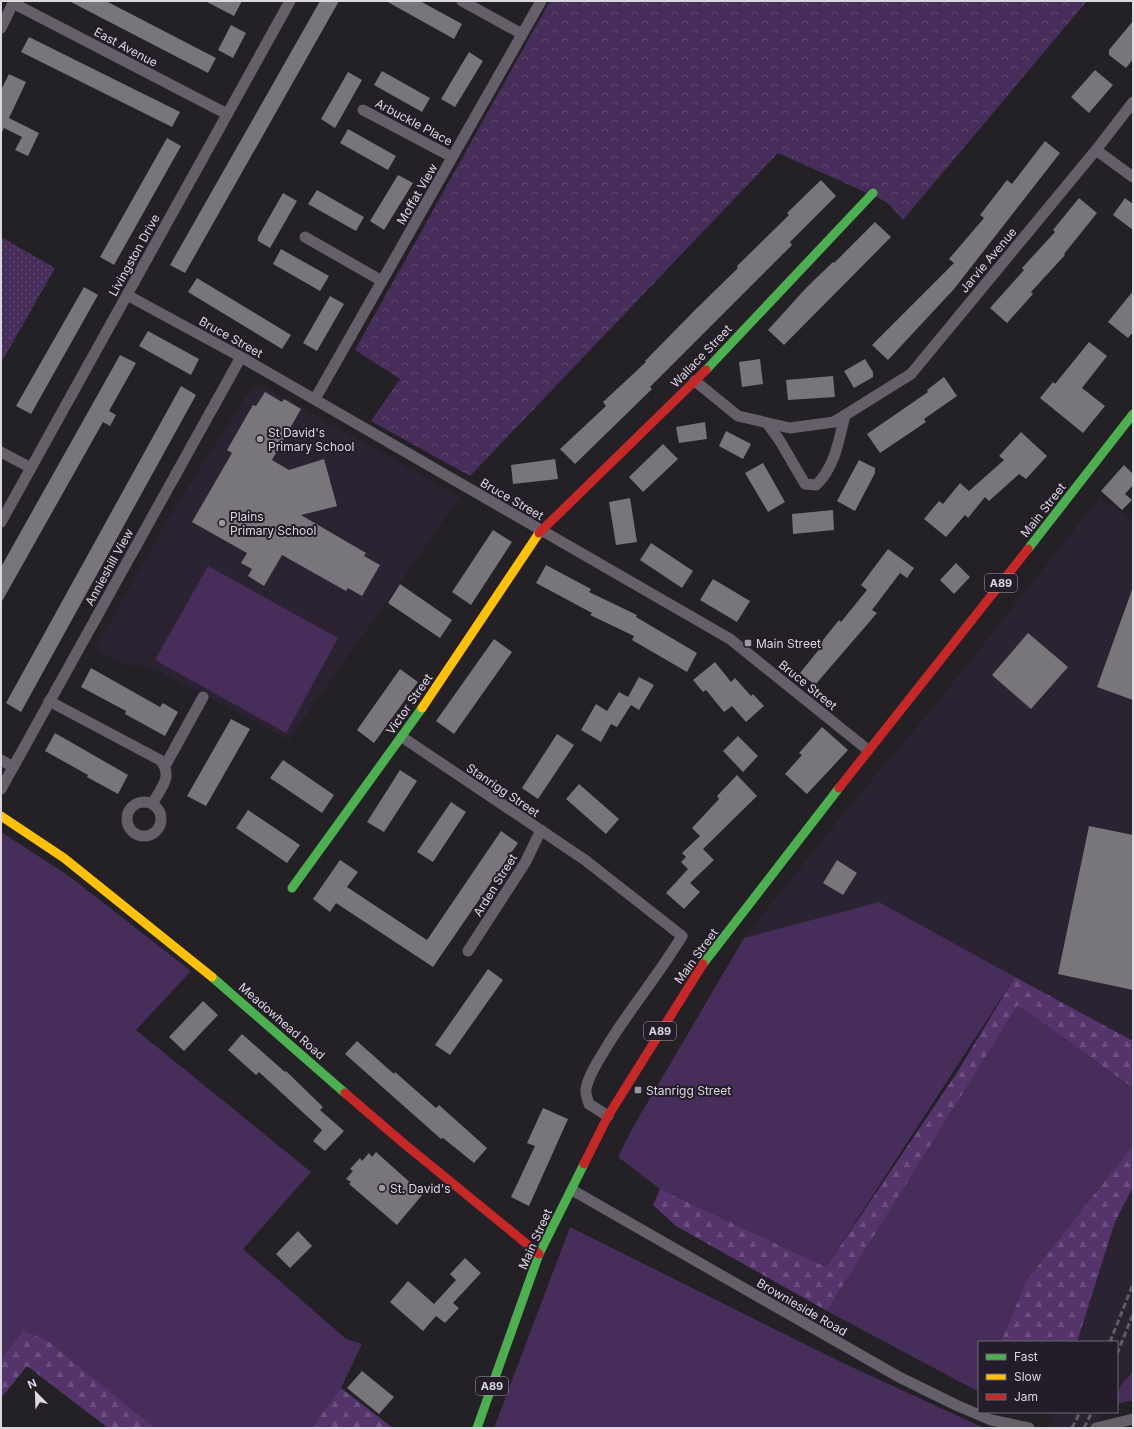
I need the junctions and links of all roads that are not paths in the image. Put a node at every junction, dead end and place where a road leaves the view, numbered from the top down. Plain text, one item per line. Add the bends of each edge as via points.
1 (462, 1) edge
2 (541, 1) edge
3 (13, 2) edge
4 (288, 2) edge
5 (1, 28) edge
6 (522, 34) junction
7 (1133, 102) edge
8 (363, 110) dead end
9 (227, 114) junction
10 (1096, 150) junction
11 (452, 157) junction
12 (1133, 177) edge
13 (873, 193) dead end
14 (305, 237) dead end
15 (382, 281) junction
16 (127, 295) junction
17 (241, 357) junction
18 (694, 381) junction
19 (315, 399) junction
20 (1133, 414) edge
21 (845, 415) junction
22 (767, 423) junction
23 (1, 452) edge
24 (31, 468) junction
25 (1, 522) edge
26 (541, 530) junction
27 (203, 697) dead end
28 (50, 702) junction
29 (402, 737) junction
30 (868, 750) junction
31 (1, 760) edge
32 (166, 766) junction
33 (13, 767) junction
34 (1, 789) edge
35 (152, 804) dead end
36 (1, 816) edge
37 (540, 830) junction
38 (292, 888) dead end
39 (468, 951) dead end
40 (608, 1116) junction
41 (572, 1190) junction
42 (539, 1254) junction
43 (1133, 1419) edge
44 (477, 1428) edge
45 (1029, 1428) edge
46 (1096, 1428) edge
47 (1104, 1428) edge

1 - 6 street
2 - 6 street, Moffat View
3 - 5 street
3 - 9 street, East Avenue
4 - 9 street, Livingston Drive
6 - 11 street, Moffat View
7 - 10 street, Jarvie Avenue
8 - 11 street, Arbuckle Place
9 - 16 street, Livingston Drive
10 - 12 street
10 - 21 street, Jarvie Avenue via 911,374
11 - 15 street, Moffat View
13 - 18 street, Wallace Street
14 - 15 street
15 - 19 street, Moffat View
16 - 17 street, Bruce Street
16 - 24 street, Livingston Drive
17 - 19 street, Bruce Street
17 - 28 street, Annieshill View
18 - 22 street, Jarvie Avenue via 738,416
18 - 26 street, Wallace Street
19 - 26 street, Bruce Street
20 - 30 street, Main Street / A89
21 - 22 street, Jarvie Avenue via 834,422 790,428
21 - 22 street via 836,451 825,477 816,485 805,484
23 - 24 street
24 - 25 street, Livingston Drive
26 - 29 street, Victor Street
26 - 30 street, Bruce Street via 730,639
27 - 32 street
28 - 32 street via 160,760
28 - 33 street, Annieshill View
29 - 37 street, Stanrigg Street
29 - 38 street, Victor Street
30 - 40 street, Main Street / A89 via 699,969
31 - 33 street
32 - 35 street via 167,778
33 - 34 street, Annieshill View
36 - 42 street, Meadowhead Road via 64,858 196,963 402,1142
37 - 39 street, Arden Street via 525,863
37 - 40 street, Stanrigg Street via 585,860 682,936 666,963 626,1016 590,1079 586,1091 589,1104
40 - 41 street, Main Street / A89
41 - 42 street, Main Street / A89
41 - 45 street, Brownieside Road via 899,1377 992,1420
42 - 44 street, Main Street / A89
43 - 47 street
46 - 47 street

